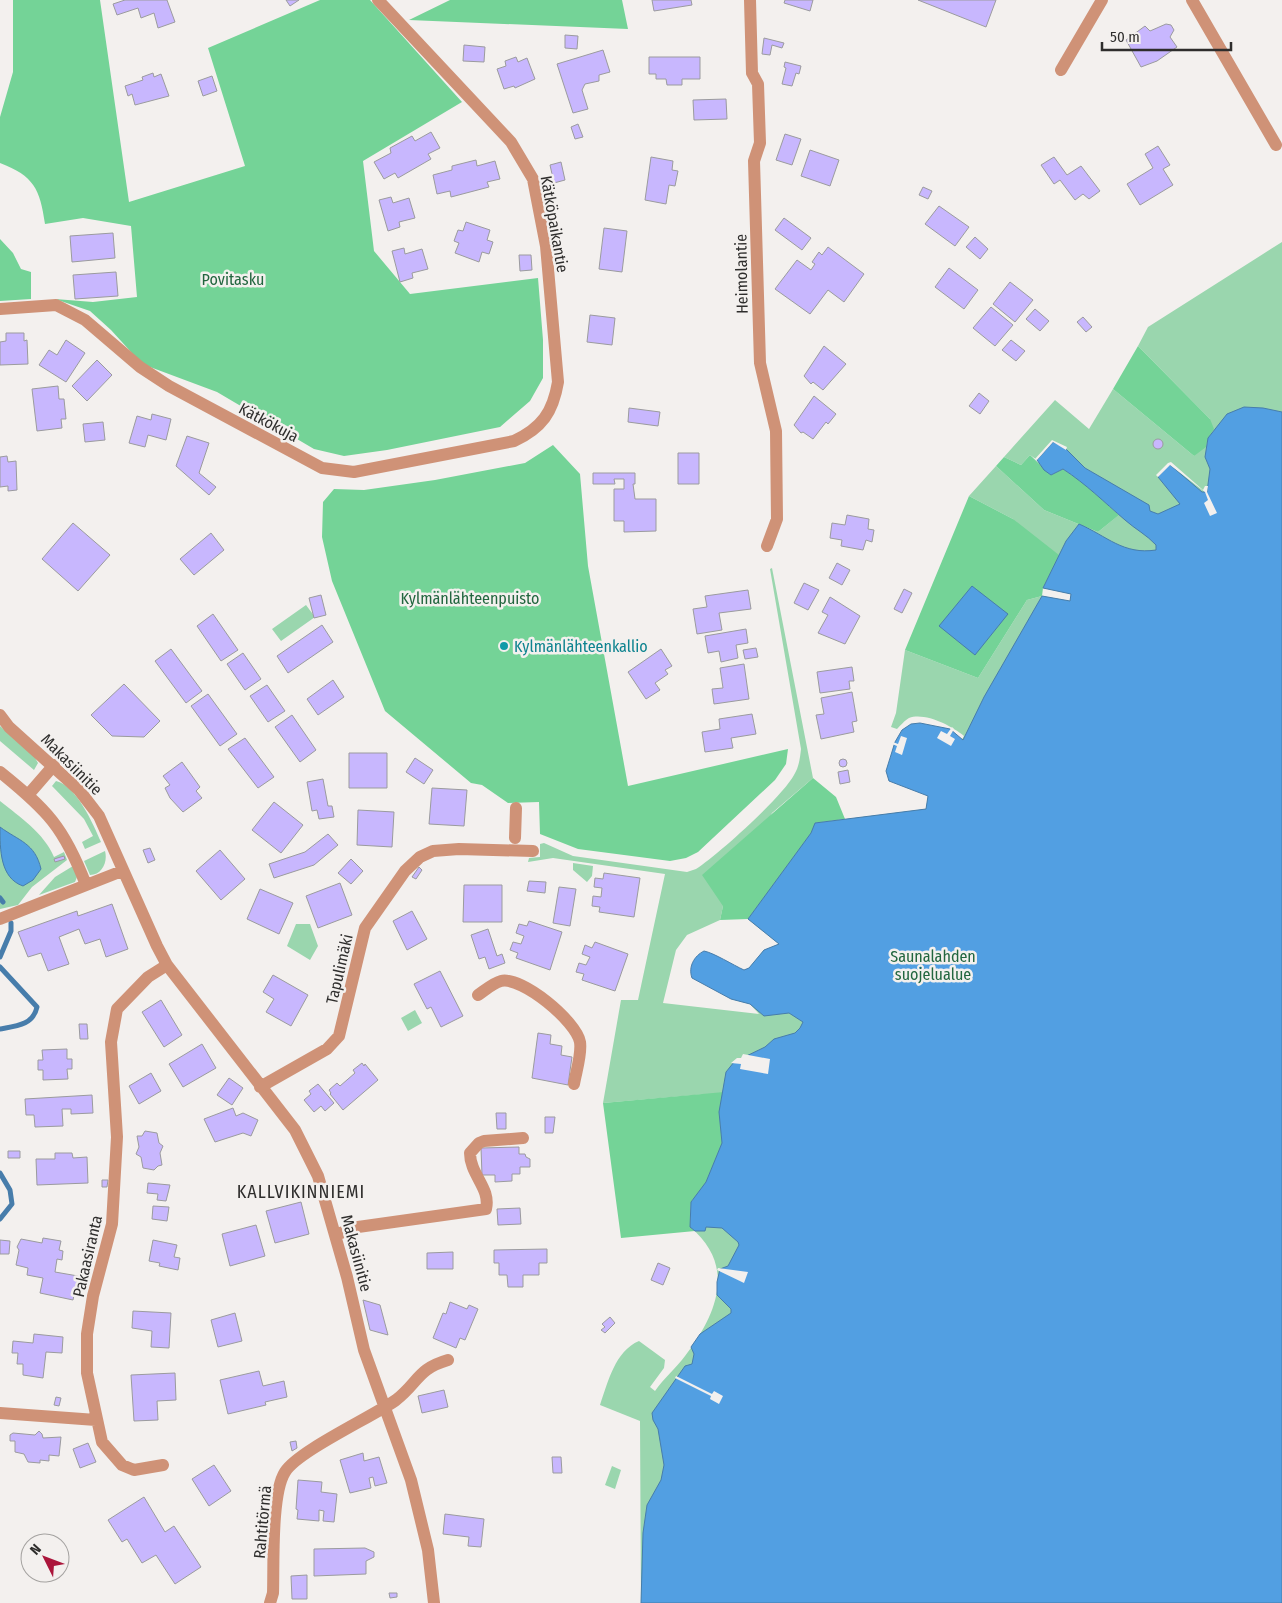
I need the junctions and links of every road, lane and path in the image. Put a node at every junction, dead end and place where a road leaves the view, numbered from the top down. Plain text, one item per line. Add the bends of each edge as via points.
1 (378, 0) edge
2 (750, 0) edge
3 (1102, 0) edge
4 (1192, 0) edge
5 (1061, 70) dead end
6 (1276, 145) dead end
7 (0, 309) edge
8 (544, 419) joint
9 (767, 546) dead end
10 (0, 715) edge
11 (54, 765) junction
12 (0, 772) edge
13 (28, 795) junction
14 (516, 808) dead end
15 (515, 838) dead end
16 (533, 851) dead end
17 (122, 871) junction
18 (86, 885) junction
19 (0, 920) edge
20 (167, 965) junction
21 (478, 995) dead end
22 (574, 1084) dead end
23 (260, 1087) junction
24 (523, 1138) dead end
25 (335, 1235) junction
26 (448, 1360) dead end
27 (384, 1408) junction
28 (0, 1413) edge
29 (96, 1420) junction
30 (163, 1465) dead end
31 (270, 1603) edge
32 (434, 1603) edge

1 - 8 street, Kätköpaikantie via 511,142 533,179 546,246 558,382 555,401
2 - 9 street, Heimolantie via 752,73 758,84 760,143 754,161 758,332 760,363 776,432 776,519
3 - 5 street
4 - 6 street
7 - 8 street, Kätkökuja via 56,306 63,309 85,320 169,386 322,468 354,472 514,441 532,433
10 - 11 street, Makasiinitie via 9,727
11 - 13 street
11 - 17 street, Makasiinitie via 99,816
12 - 13 street
13 - 18 street via 62,832
14 - 15 street
16 - 23 street, Tapulimäki via 458,849 433,851 420,857 405,871 365,928 339,1036 326,1049
17 - 18 street
17 - 20 street, Makasiinitie
18 - 19 street
20 - 23 street, Makasiinitie
20 - 29 street, Pakaasiranta via 148,978 117,1009 111,1042 117,1137 112,1224 93,1296 87,1334 87,1373
21 - 22 street via 500,981 512,982 551,1005 574,1027 580,1042
23 - 25 street, Makasiinitie via 299,1138 318,1176
24 - 25 street via 484,1141 470,1153 470,1164 486,1195 486,1209 358,1227
25 - 27 street, Makasiinitie via 364,1350
26 - 27 street, Rahtitörmä via 421,1372 406,1392
27 - 31 street, Rahtitörmä via 306,1454 285,1471 278,1488
27 - 32 street, Makasiinitie via 411,1480 428,1550
28 - 29 street
29 - 30 street, Pakaasiranta via 102,1442 122,1466 134,1470

